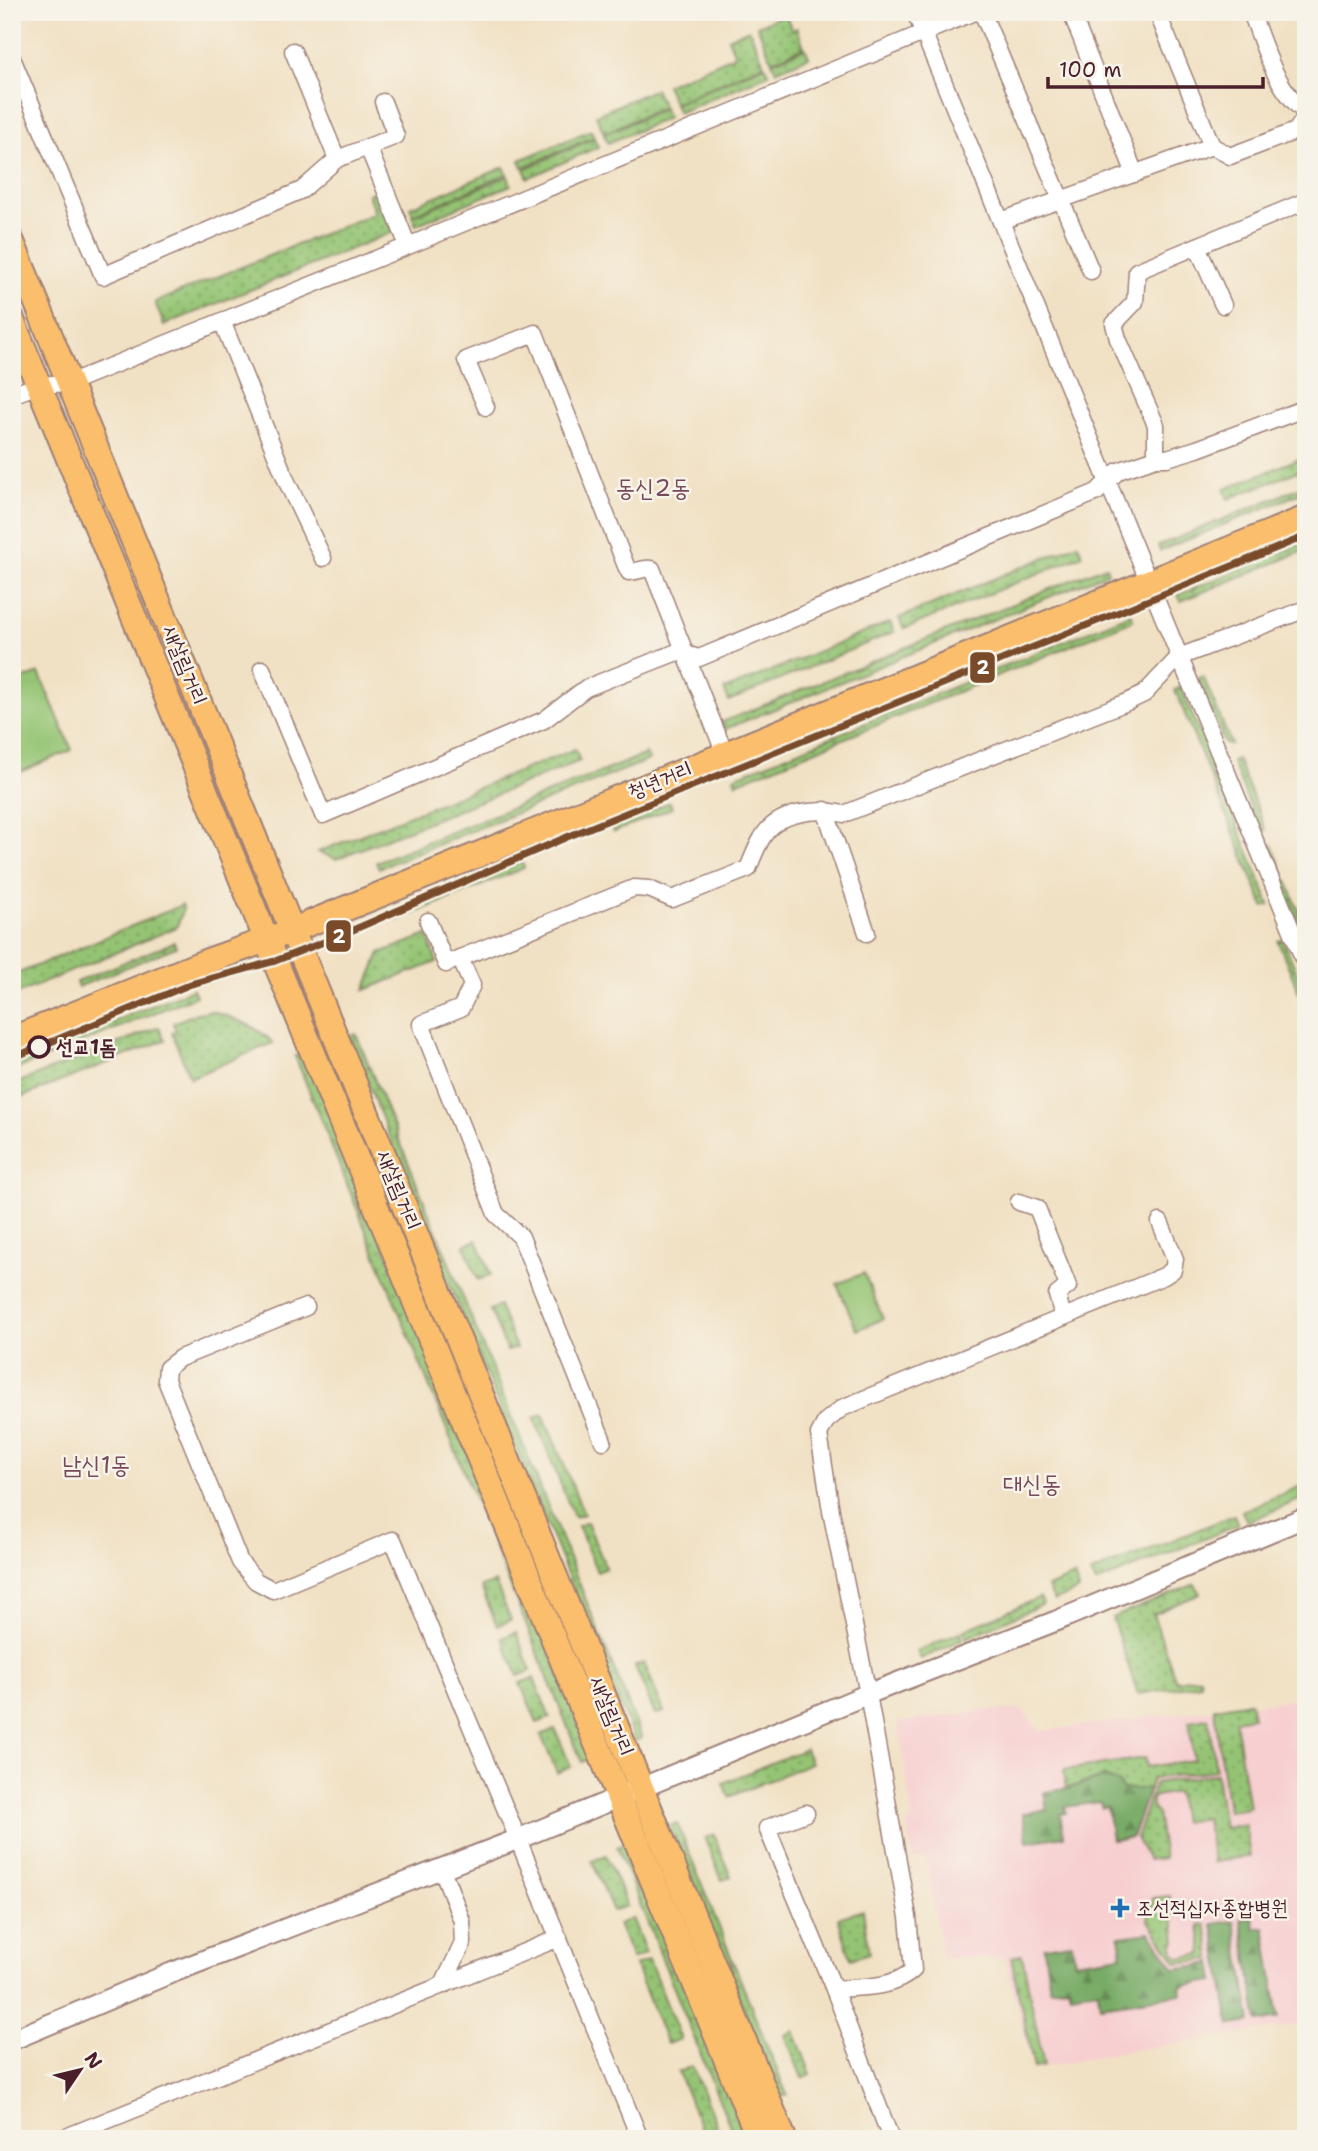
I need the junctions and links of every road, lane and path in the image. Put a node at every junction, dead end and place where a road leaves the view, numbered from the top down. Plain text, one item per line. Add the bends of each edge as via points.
1 (915, 12) edge
2 (974, 12) edge
3 (982, 12) edge
4 (1071, 12) edge
5 (1157, 12) edge
6 (1251, 12) edge
7 (923, 33) junction
8 (293, 51) dead end
9 (12, 58) edge
10 (383, 102) dead end
11 (1306, 114) edge
12 (1212, 146) junction
13 (368, 147) junction
14 (337, 159) junction
15 (1135, 174) junction
16 (1060, 200) junction
17 (1306, 201) edge
18 (1001, 220) junction
19 (12, 242) edge
20 (408, 246) junction
21 (1197, 246) junction
22 (1091, 271) dead end
23 (1223, 306) dead end
24 (12, 320) edge
25 (222, 321) junction
26 (69, 383) junction
27 (38, 385) junction
28 (12, 395) edge
29 (486, 407) dead end
30 (1306, 408) edge
31 (1156, 458) junction
32 (1107, 482) junction
33 (1306, 517) edge
34 (323, 558) dead end
35 (1148, 582) junction
36 (1306, 609) edge
37 (685, 654) junction
38 (1179, 657) junction
39 (262, 669) dead end
40 (725, 754) junction
41 (825, 810) junction
42 (428, 921) dead end
43 (293, 930) junction
44 (867, 933) dead end
45 (267, 940) junction
46 (460, 958) junction
47 (1306, 965) edge
48 (12, 1039) edge
49 (1019, 1202) dead end
50 (1160, 1222) dead end
51 (306, 1307) dead end
52 (1063, 1316) junction
53 (603, 1441) dead end
54 (1306, 1517) edge
55 (868, 1694) junction
56 (642, 1788) junction
57 (619, 1797) junction
58 (806, 1813) dead end
59 (518, 1839) junction
60 (442, 1869) junction
61 (559, 1938) junction
62 (443, 1985) junction
63 (834, 1989) junction
64 (12, 2040) edge
65 (61, 2139) edge
66 (640, 2139) edge
67 (760, 2139) edge
68 (784, 2139) edge
69 (891, 2139) edge

1 - 7 street
2 - 7 street
3 - 16 street
4 - 15 street
5 - 12 street
6 - 11 street via 1277,78 1291,101
7 - 18 street
7 - 20 street
8 - 14 street
9 - 14 street via 103,276 302,190
10 - 13 street via 396,136
11 - 12 street via 1296,131 1230,156
12 - 15 street
13 - 14 street
13 - 20 street
15 - 16 street
16 - 18 street
16 - 22 street
17 - 21 street
18 - 32 street
19 - 26 main road, 새살림거리
20 - 25 street
21 - 23 street
21 - 31 street via 1137,271 1135,302 1114,324 1156,425
24 - 27 main road, 새살림거리
25 - 26 street
25 - 34 street via 286,482
26 - 27 street
26 - 43 main road, 새살림거리
27 - 28 street
27 - 45 main road, 새살림거리
29 - 37 street via 466,360 535,333 625,566 629,572 652,569
30 - 31 street via 1197,449
31 - 32 street via 1118,471
32 - 35 street
32 - 37 street via 1097,492 699,658
33 - 35 main road, 청년거리
35 - 38 street
35 - 40 main road, 청년거리
36 - 38 street
37 - 39 street via 677,652 586,688 544,720 323,816
37 - 40 street
38 - 41 street via 1144,694 1127,702 844,814
38 - 47 street
40 - 43 main road, 청년거리
41 - 44 street
41 - 46 street via 806,811 774,824 763,836 748,869 672,899 634,888
42 - 46 street via 446,964
43 - 45 main road, 청년거리
43 - 56 main road, 새살림거리
45 - 48 main road, 청년거리
45 - 57 main road, 새살림거리
46 - 53 street via 472,985 461,1008 421,1024 496,1214 521,1237
49 - 52 street via 1037,1208 1068,1286 1056,1295
50 - 52 street via 1175,1259 1173,1270
51 - 59 street via 180,1358 167,1368 166,1380 240,1562 256,1581 273,1590 393,1540
52 - 55 street via 842,1408 819,1434
54 - 55 street
55 - 56 street
55 - 63 street via 908,1917 913,1970 905,1978 878,1986
56 - 57 street
56 - 68 main road, 새살림거리
57 - 59 street
57 - 67 main road, 새살림거리
58 - 63 street via 767,1828
59 - 60 street
59 - 61 street
60 - 62 street via 462,1921 463,1942
60 - 64 street via 171,1973
61 - 62 street
61 - 66 street
62 - 65 street
63 - 69 street

